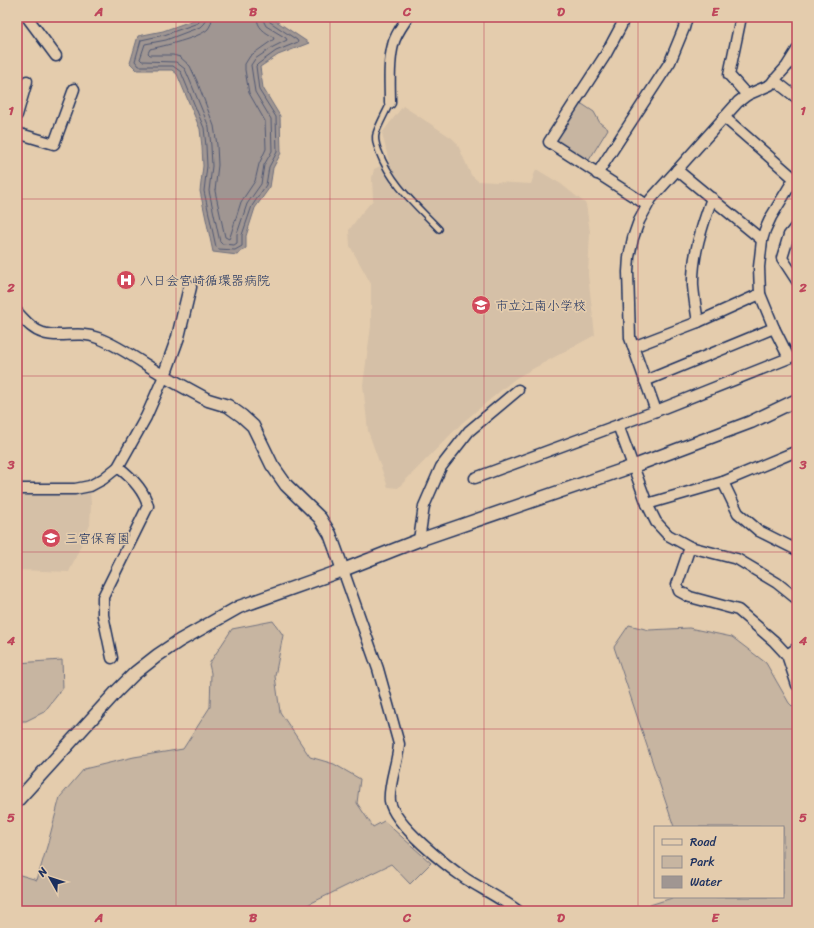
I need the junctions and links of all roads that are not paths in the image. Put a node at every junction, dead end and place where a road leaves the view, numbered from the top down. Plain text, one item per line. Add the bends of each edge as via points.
1 (27, 17) edge
2 (408, 17) edge
3 (624, 17) edge
4 (687, 17) edge
5 (741, 17) edge
6 (797, 50) edge
7 (56, 56) dead end
8 (774, 80) junction
9 (27, 81) dead end
10 (74, 89) dead end
11 (747, 95) junction
12 (797, 98) edge
13 (390, 103) joint
14 (17, 115) edge
15 (724, 117) junction
16 (17, 133) edge
17 (677, 170) junction
18 (597, 174) junction
19 (796, 180) edge
20 (712, 198) junction
21 (647, 205) junction
22 (797, 224) edge
23 (439, 229) dead end
24 (762, 240) junction
25 (797, 281) edge
26 (190, 287) dead end
27 (760, 294) junction
28 (17, 312) edge
29 (698, 322) junction
30 (774, 328) junction
31 (633, 347) junction
32 (164, 376) junction
33 (645, 382) junction
34 (518, 390) dead end
35 (797, 400) edge
36 (656, 411) junction
37 (618, 425) junction
38 (797, 450) edge
39 (634, 466) junction
40 (118, 467) junction
41 (475, 478) dead end
42 (723, 482) junction
43 (17, 489) edge
44 (648, 504) junction
45 (419, 540) junction
46 (690, 546) junction
47 (797, 550) edge
48 (343, 570) junction
49 (797, 599) edge
50 (797, 648) edge
51 (786, 655) junction
52 (112, 658) dead end
53 (797, 685) edge
54 (17, 801) edge
55 (518, 911) edge

1 - 7 street
2 - 13 street via 393,44
3 - 18 street via 606,54 549,142
4 - 18 street via 670,62
5 - 11 street via 729,75
6 - 8 street
8 - 11 street via 770,85
8 - 12 street
9 - 14 street
10 - 16 street via 54,144
11 - 15 street
13 - 23 lane via 376,133 376,142 382,159 393,180
15 - 17 street
15 - 19 street
17 - 20 street
17 - 21 street
18 - 21 street
19 - 24 street via 771,217
20 - 24 street
20 - 29 street via 694,260 693,286
21 - 31 street via 632,238 628,257 630,338
22 - 25 street via 789,235 782,258
24 - 27 street
26 - 32 street via 178,337
27 - 29 street
27 - 30 street
28 - 32 street via 29,325 43,333 83,334 98,338
29 - 31 street
30 - 33 street
30 - 36 street via 789,358
31 - 33 street
32 - 40 street via 146,417
32 - 48 street via 208,400 228,406 253,426 272,465 286,485 320,518 330,534
33 - 36 street
34 - 45 street via 469,431 442,467 424,506
35 - 39 street via 751,422
36 - 37 street
37 - 39 street
37 - 41 street
38 - 42 street
39 - 44 street
39 - 45 street
40 - 43 street via 90,486 75,489
40 - 52 street via 130,477 146,498 148,506 103,597 102,616
42 - 44 street
42 - 47 street via 738,513 759,531
44 - 46 street via 656,522 668,536
45 - 48 street
46 - 49 street via 737,559 777,583
46 - 51 street via 677,585 679,591 690,597 738,610 774,640
48 - 54 street via 239,606 158,655 117,691
48 - 55 street via 378,669 399,744 390,801 394,811 424,846 465,878
50 - 51 street
51 - 53 street

